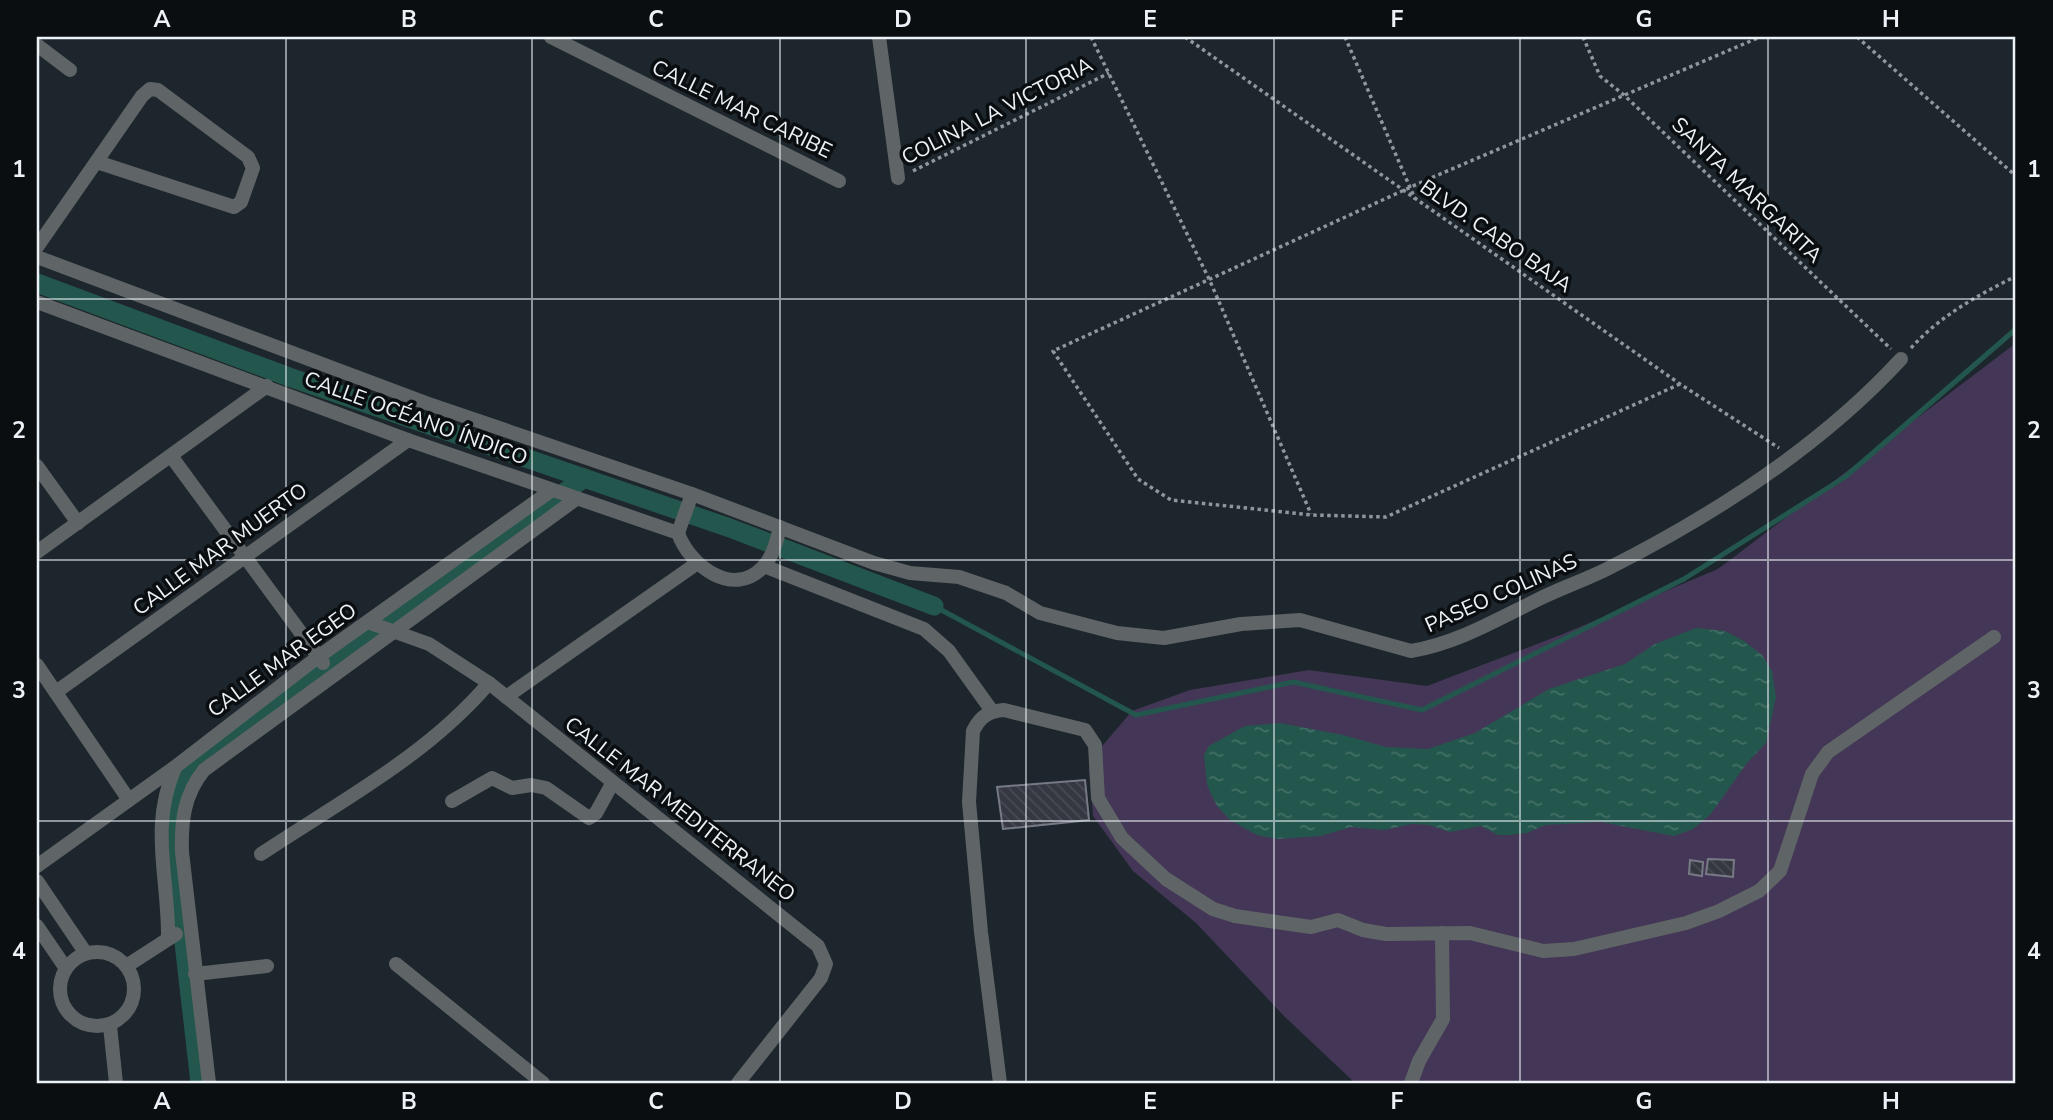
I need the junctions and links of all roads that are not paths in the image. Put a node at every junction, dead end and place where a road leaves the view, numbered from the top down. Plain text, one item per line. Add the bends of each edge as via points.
1 (551, 37) edge
2 (879, 37) edge
3 (37, 45) edge
4 (70, 70) dead end
5 (97, 162) junction
6 (898, 178) road end
7 (839, 181) dead end
8 (37, 247) edge
9 (37, 257) edge
10 (37, 302) edge
11 (1901, 359) road end
12 (267, 386) junction
13 (408, 440) junction
14 (170, 456) junction
15 (37, 466) edge
16 (553, 490) junction
17 (576, 499) junction
18 (685, 514) junction
19 (78, 523) junction
20 (779, 532) junction
21 (37, 552) edge
22 (245, 558) junction
23 (768, 560) junction
24 (696, 564) junction
25 (370, 623) junction
26 (394, 630) junction
27 (1994, 637) dead end
28 (318, 658) junction
29 (37, 665) edge
30 (332, 673) junction
31 (489, 683) junction
32 (57, 692) junction
33 (506, 697) junction
34 (992, 711) junction
35 (175, 767) junction
36 (612, 784) junction
37 (129, 800) junction
38 (452, 801) dead end
39 (261, 854) dead end
40 (37, 866) edge
41 (37, 881) edge
42 (37, 926) edge
43 (189, 927) junction
44 (1442, 933) junction
45 (169, 939) junction
46 (85, 952) junction
47 (396, 964) dead end
48 (128, 965) junction
49 (267, 966) dead end
50 (65, 967) junction
51 (195, 974) junction
52 (110, 1026) junction
53 (116, 1083) edge
54 (209, 1083) edge
55 (543, 1083) edge
56 (738, 1083) edge
57 (1000, 1083) edge
58 (1411, 1083) edge

1 - 7 street, CALLE MAR CARIBE
2 - 6 street
3 - 4 street
5 - 5 street via 142,96 153,88 248,157 253,168 241,202 234,207
5 - 8 street
9 - 18 street, CALLE OCÉANO ÍNDICO via 426,403
10 - 12 street, CALLE OCÉANO ÍNDICO
11 - 20 street, PASEO COLINAS via 1834,425 1696,520 1605,570 1468,633 1411,652 1300,620 1241,624 1164,638 1117,633 1040,613 1006,593 958,578 910,573
12 - 13 street, CALLE OCÉANO ÍNDICO
12 - 14 street
13 - 16 street, CALLE OCÉANO ÍNDICO
13 - 22 street, CALLE MAR MUERTO
14 - 19 street
14 - 22 street
15 - 19 street
16 - 17 street, CALLE OCÉANO ÍNDICO
16 - 25 street, CALLE MAR EGEO
17 - 18 street, CALLE OCÉANO ÍNDICO
17 - 26 street, CALLE MAR EGEO
18 - 20 street, CALLE OCÉANO ÍNDICO
18 - 24 street via 683,546
19 - 21 street
20 - 23 street
22 - 28 street
22 - 32 street, CALLE MAR MUERTO
23 - 24 street via 752,574 732,579
23 - 34 street via 924,629 949,651
24 - 33 street
25 - 26 street, CALLE MAR MEDITERRANEO
25 - 28 street, CALLE MAR EGEO
26 - 30 street, CALLE MAR EGEO
26 - 31 street, CALLE MAR MEDITERRANEO via 429,644
27 - 44 street via 1828,752 1812,774 1780,871 1744,899 1686,923 1558,951 1520,947 1484,935
28 - 30 street
28 - 35 street, CALLE MAR EGEO
29 - 32 street
30 - 43 street, CALLE MAR EGEO via 204,770 191,787 181,830
31 - 33 street, CALLE MAR MEDITERRANEO
31 - 39 street via 458,718 417,750
32 - 37 street
33 - 36 street, CALLE MAR MEDITERRANEO
34 - 44 street via 1085,730 1095,745 1098,798 1122,838 1166,879 1213,909 1311,927 1338,920 1386,934
34 - 57 street via 973,731 969,802
35 - 37 street, CALLE MAR EGEO
35 - 45 street via 164,793 160,832
36 - 38 street via 589,818 546,788 512,788 492,778
36 - 56 street, CALLE MAR MEDITERRANEO via 699,848 822,952 826,964 821,978
37 - 40 street, CALLE MAR EGEO
41 - 46 street
42 - 50 street
43 - 45 street
43 - 51 street
44 - 58 street via 1443,1020
45 - 48 street
46 - 48 street via 108,952
46 - 50 street
47 - 55 street
48 - 52 street via 136,988 129,1011
49 - 51 street
50 - 52 street via 59,990 67,1012 86,1026
51 - 54 street
52 - 53 street

